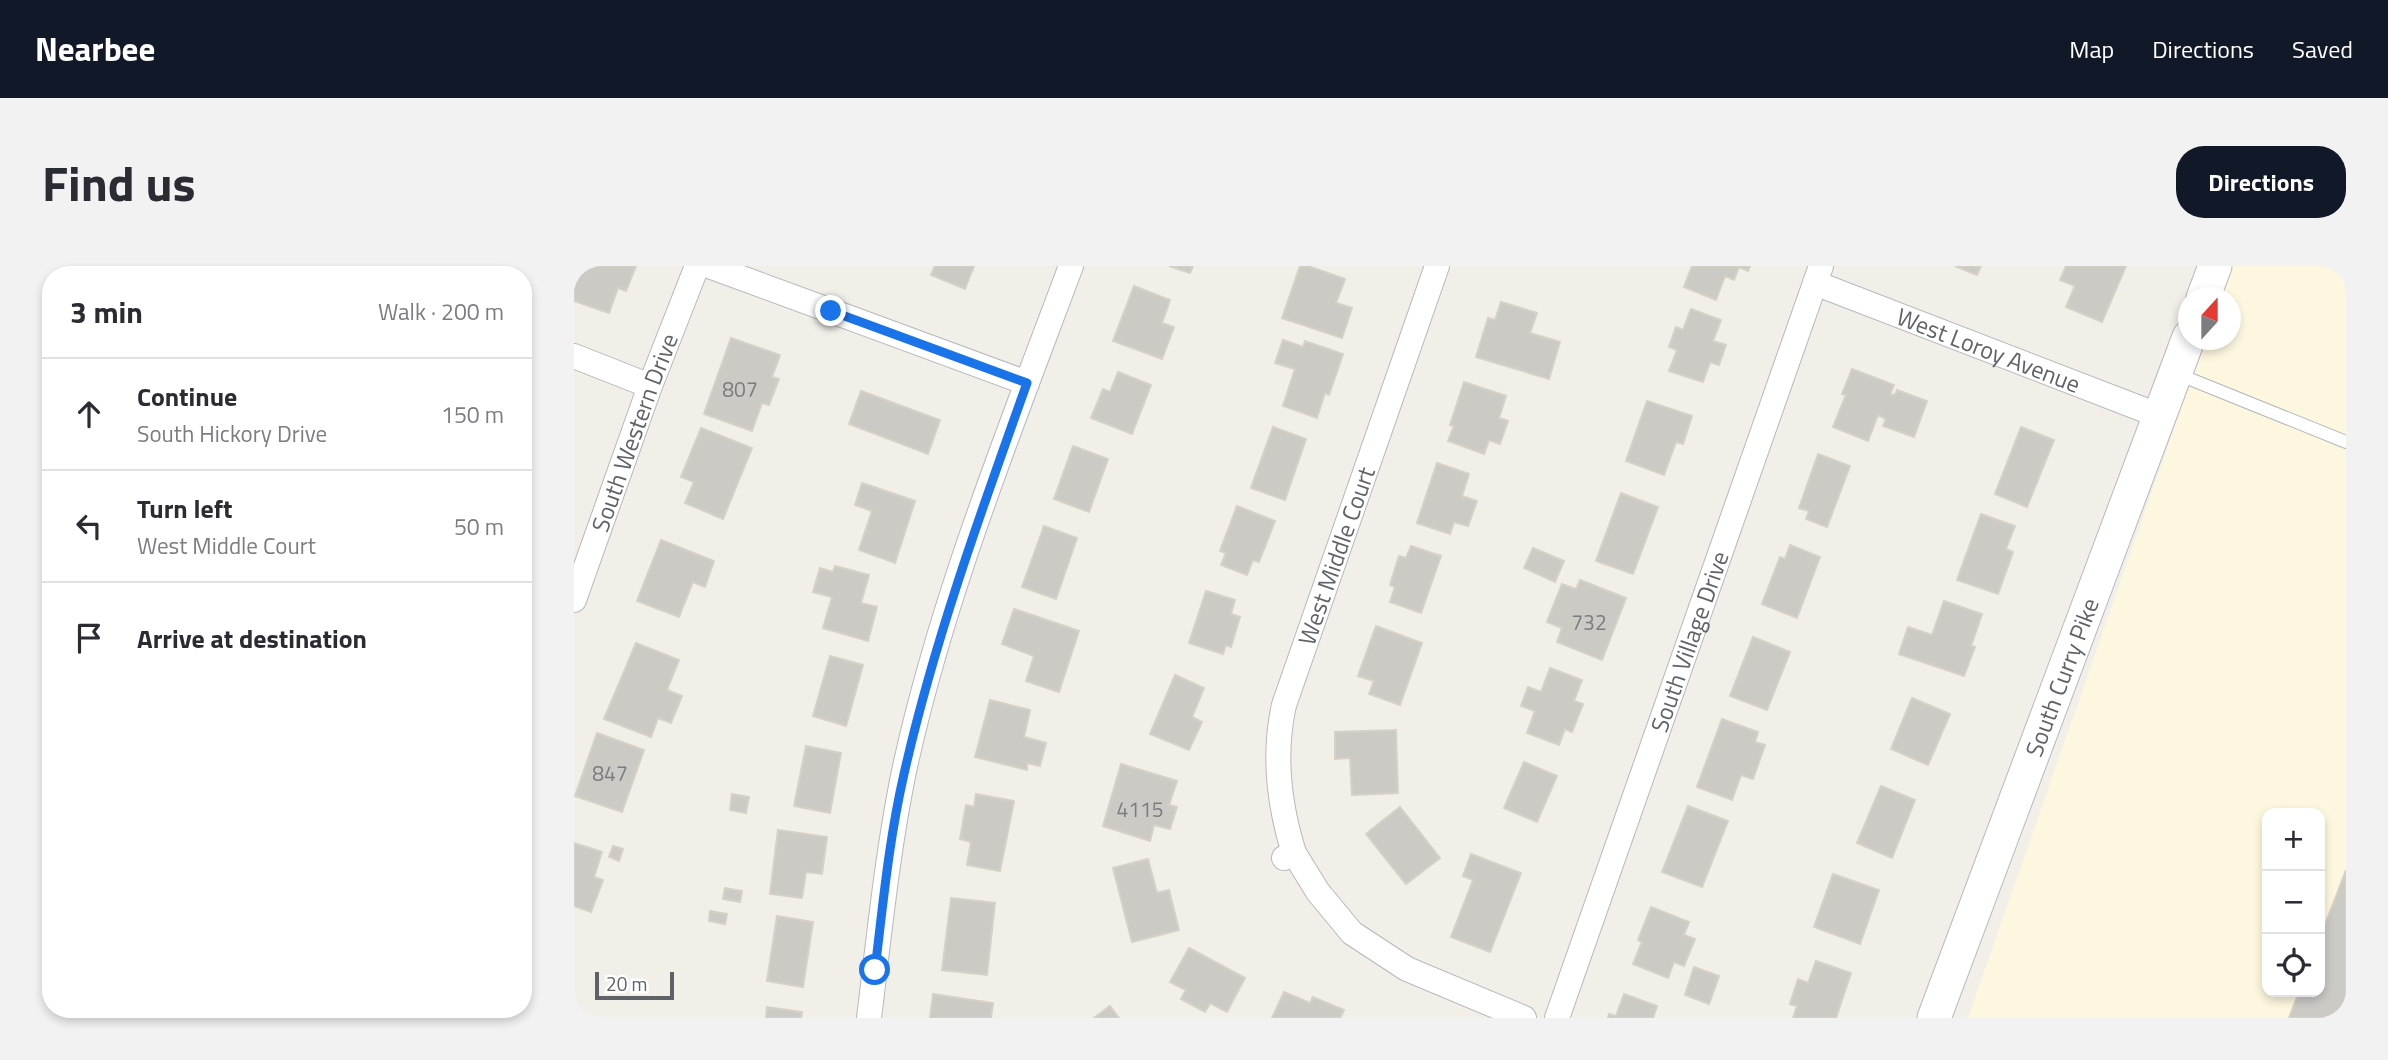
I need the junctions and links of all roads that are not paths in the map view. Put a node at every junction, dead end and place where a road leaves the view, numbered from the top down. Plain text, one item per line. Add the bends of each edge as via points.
1 (697, 266) edge
2 (709, 266) edge
3 (1071, 266) edge
4 (1437, 266) edge
5 (2215, 266) edge
6 (1818, 275) edge
7 (2207, 287) edge
8 (2184, 350) edge
9 (574, 356) edge
10 (2175, 373) junction
11 (1027, 383) junction
12 (650, 386) junction
13 (2160, 416) junction
14 (2346, 442) edge
15 (574, 600) edge
16 (869, 1018) edge
17 (1524, 1018) edge
18 (1557, 1018) edge
19 (1934, 1018) edge

1 - 12 street, South Western Drive
2 - 11 street
3 - 11 street
4 - 17 street, West Middle Court via 1284,705 1279,779 1289,855 1352,933 1407,969
5 - 7 main road
6 - 13 street, West Loroy Avenue
6 - 18 street, South Village Drive
8 - 10 main road, South Curry Pike
9 - 12 street
10 - 13 main road, South Curry Pike
10 - 14 lane
11 - 16 street via 962,564 904,775
12 - 15 street, South Western Drive
13 - 19 main road, South Curry Pike

